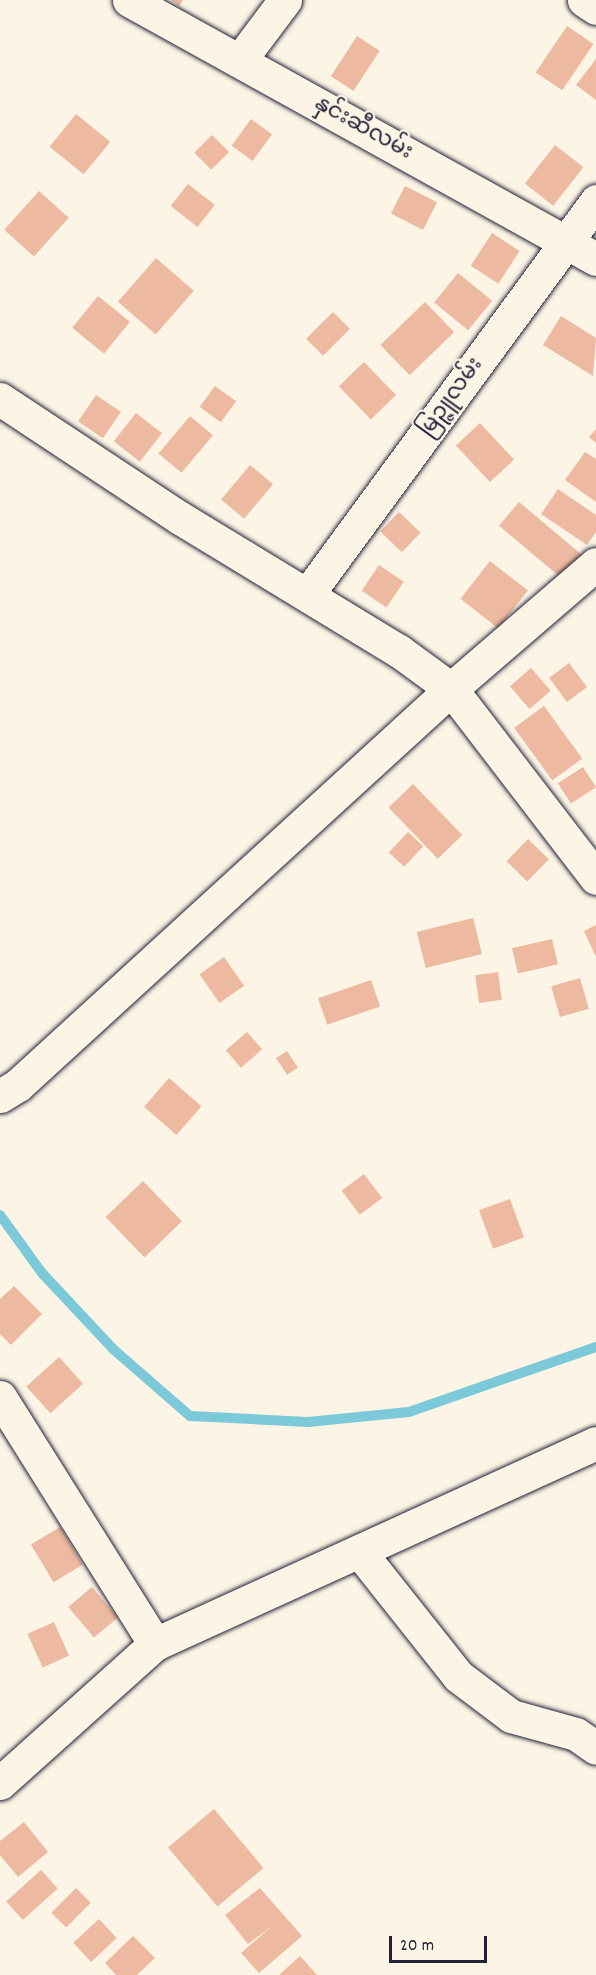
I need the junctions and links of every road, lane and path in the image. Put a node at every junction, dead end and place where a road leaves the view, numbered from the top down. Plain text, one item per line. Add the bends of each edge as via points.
1 (129, 0) edge
2 (285, 0) edge
3 (584, 0) edge
4 (596, 8) edge
5 (240, 60) junction
6 (596, 201) edge
7 (567, 242) junction
8 (596, 259) edge
9 (0, 399) edge
10 (596, 564) edge
11 (307, 595) junction
12 (451, 689) junction
13 (596, 878) edge
14 (0, 1096) edge
15 (0, 1397) edge
16 (596, 1443) edge
17 (359, 1551) junction
18 (155, 1644) junction
19 (596, 1748) edge
20 (0, 1783) edge

1 - 5 street, နှင်းဆီလမ်း
2 - 5 street
3 - 4 street
5 - 7 street, နှင်းဆီလမ်း
6 - 7 street, မြဉ္ဇူလမ်း
7 - 8 street, နှင်းဆီလမ်း
7 - 11 street, မြဉ္ဇူလမ်း
9 - 11 street via 180,518
10 - 12 street
11 - 12 street via 399,651
12 - 13 street
12 - 14 street via 18,1085
15 - 18 street
16 - 17 street
17 - 18 street
17 - 19 street via 458,1676 511,1716 576,1734
18 - 20 street

